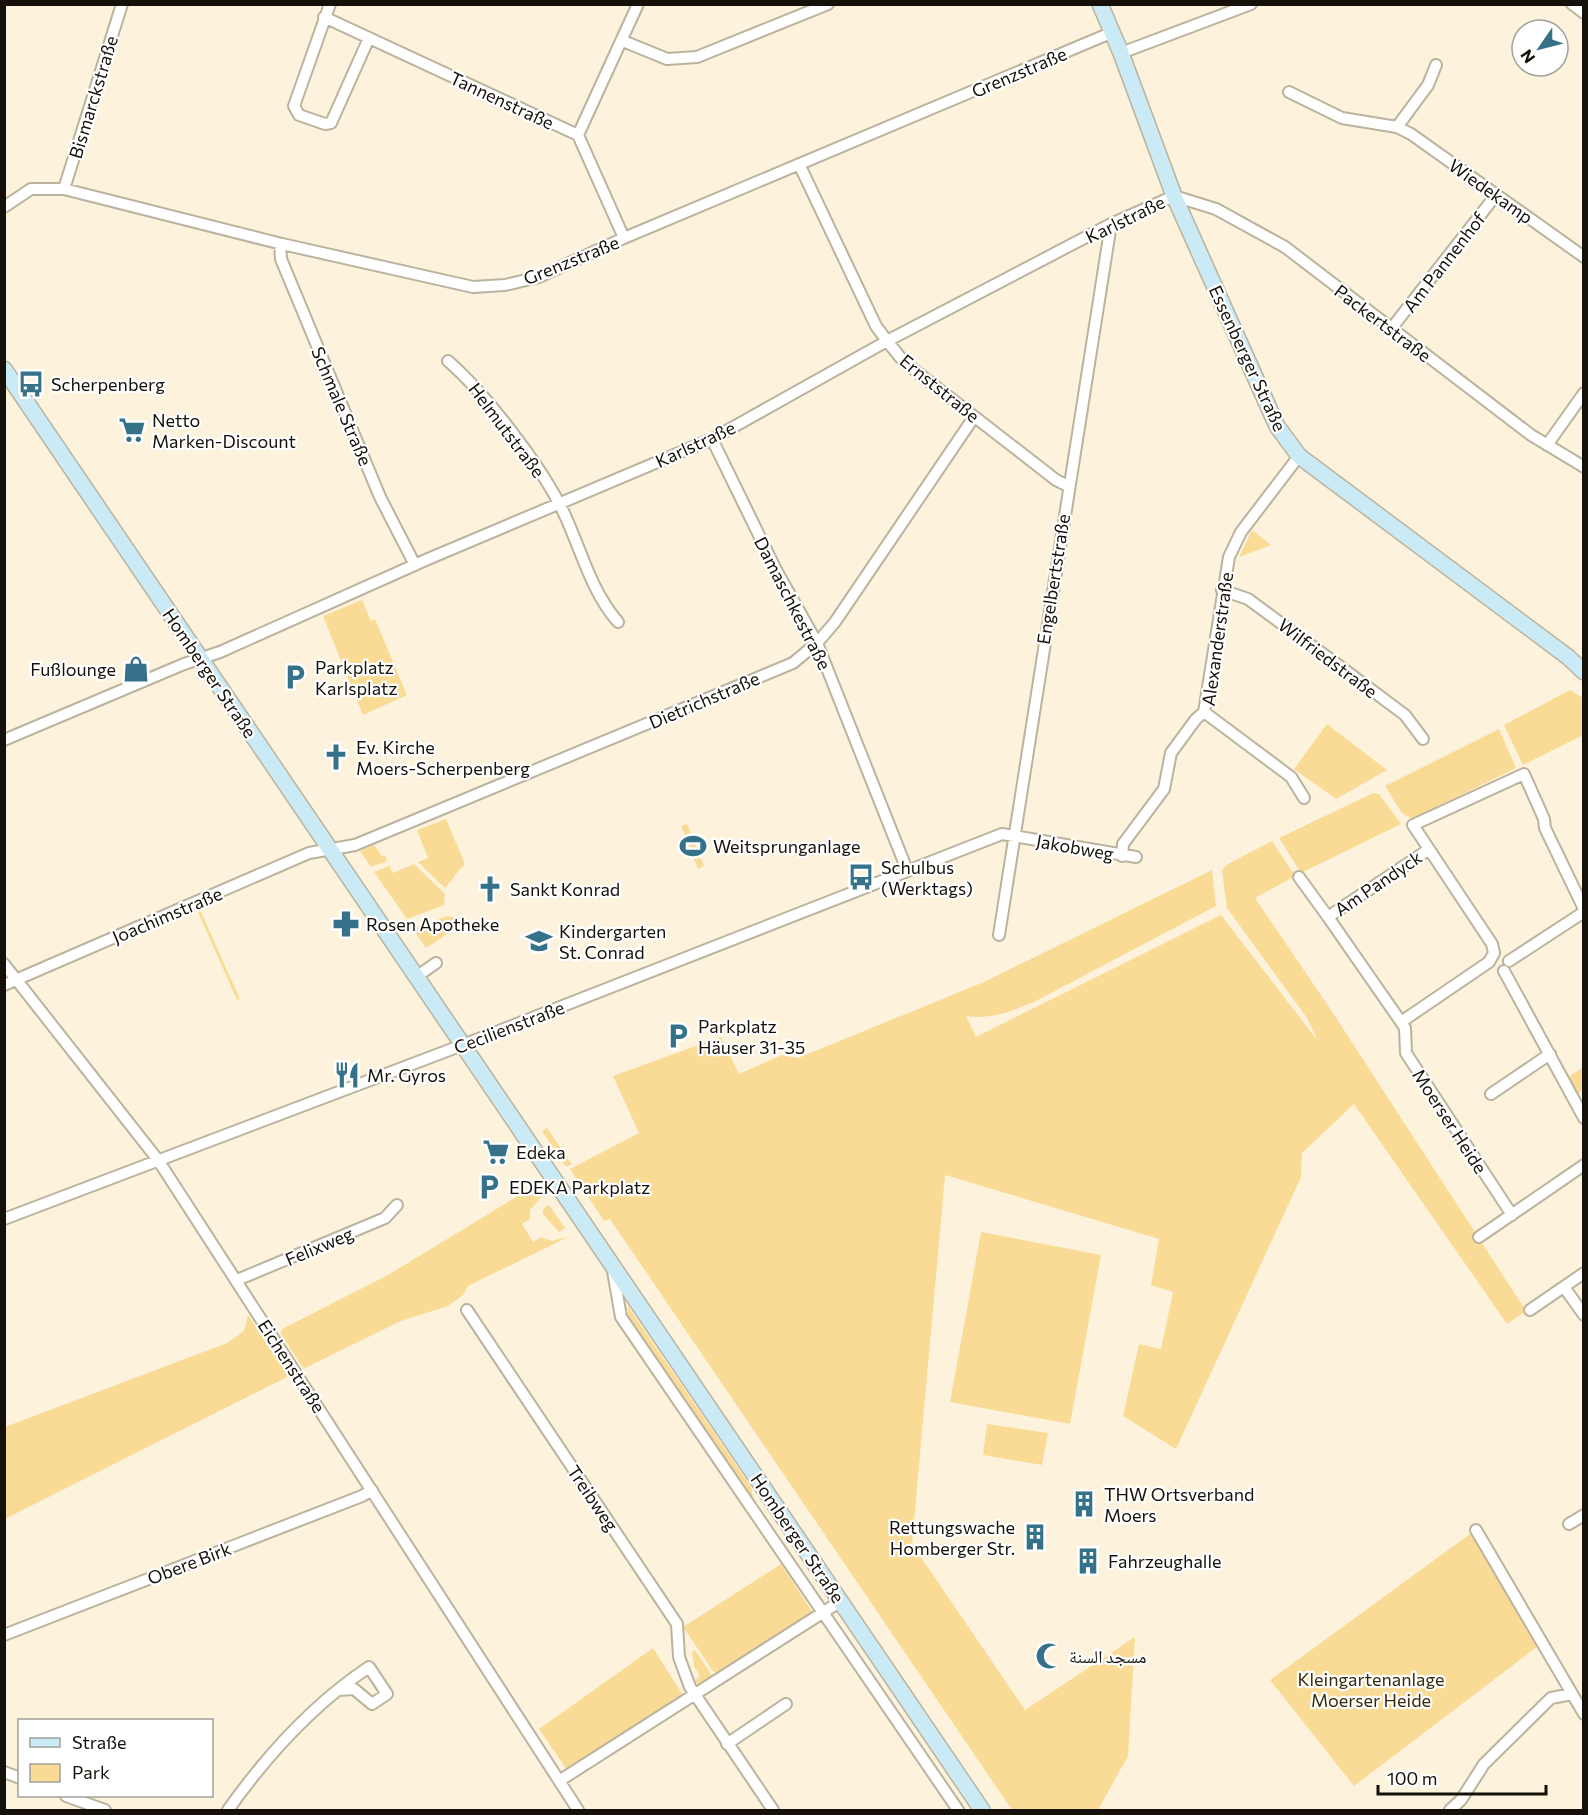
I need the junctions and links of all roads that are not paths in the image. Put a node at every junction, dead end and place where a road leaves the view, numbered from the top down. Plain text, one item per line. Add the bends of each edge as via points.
1 (122, 4) edge
2 (330, 4) edge
3 (638, 4) edge
4 (828, 4) edge
5 (1100, 4) edge
6 (1251, 4) edge
7 (1572, 4) edge
8 (1584, 13) edge
9 (324, 17) junction
10 (1111, 29) junction
11 (369, 39) junction
12 (623, 41) junction
13 (1121, 53) junction
14 (1436, 65) dead end
15 (1289, 92) dead end
16 (1397, 127) junction
17 (578, 135) junction
18 (799, 164) junction
19 (64, 189) junction
20 (1496, 195) junction
21 (1174, 196) junction
22 (4, 207) edge
23 (1111, 224) junction
24 (624, 238) junction
25 (280, 244) junction
26 (1584, 257) edge
27 (1391, 329) junction
28 (887, 341) junction
29 (448, 361) dead end
30 (4, 369) edge
31 (1584, 393) edge
32 (974, 417) junction
33 (712, 439) junction
34 (1547, 445) junction
35 (1299, 456) junction
36 (1584, 467) edge
37 (1068, 486) junction
38 (560, 505) junction
39 (415, 565) junction
40 (1222, 590) junction
41 (618, 622) dead end
42 (817, 643) junction
43 (200, 659) junction
44 (1584, 672) edge
45 (1204, 712) junction
46 (1423, 739) dead end
47 (4, 740) edge
48 (1304, 798) dead end
49 (1013, 836) junction
50 (1428, 849) junction
51 (330, 850) junction
52 (1122, 856) junction
53 (1136, 857) dead end
54 (907, 870) junction
55 (1299, 877) dead end
56 (1584, 910) edge
57 (1328, 917) junction
58 (999, 935) dead end
59 (1492, 958) junction
60 (436, 963) dead end
61 (4, 964) edge
62 (1507, 966) junction
63 (416, 977) junction
64 (17, 980) junction
65 (4, 985) edge
66 (1401, 1022) junction
67 (463, 1045) junction
68 (1550, 1053) junction
69 (1491, 1094) dead end
70 (1584, 1118) edge
71 (158, 1160) junction
72 (1584, 1165) edge
73 (397, 1205) dead end
74 (1512, 1215) junction
75 (4, 1219) edge
76 (1479, 1237) dead end
77 (612, 1265) junction
78 (1584, 1273) edge
79 (237, 1280) junction
80 (1564, 1287) junction
81 (467, 1310) dead end
82 (1530, 1310) dead end
83 (1584, 1315) edge
84 (372, 1490) junction
85 (1584, 1515) edge
86 (1569, 1524) dead end
87 (1476, 1530) dead end
88 (841, 1601) junction
89 (824, 1612) junction
90 (4, 1635) edge
91 (338, 1690) dead end
92 (1572, 1694) junction
93 (694, 1695) junction
94 (786, 1704) dead end
95 (1584, 1714) edge
96 (727, 1744) junction
97 (559, 1781) junction
98 (69, 1797) edge
99 (105, 1810) edge
100 (228, 1810) edge
101 (578, 1810) edge
102 (773, 1810) edge
103 (958, 1810) edge
104 (982, 1810) edge
105 (1450, 1810) edge

1 - 19 street, Bismarckstraße
2 - 9 street
3 - 12 street
4 - 12 street via 697,57 667,59
5 - 10 main road, Essenberger Straße
6 - 13 street
7 - 8 street
9 - 11 street, Tannenstraße
9 - 11 street via 294,106 299,115 331,123
10 - 13 main road, Essenberger Straße
10 - 18 street, Grenzstraße
11 - 17 street, Tannenstraße
12 - 17 street
13 - 21 main road, Essenberger Straße
14 - 16 street via 1428,85
15 - 16 street, Wiedekamp via 1342,118
16 - 20 street, Wiedekamp
17 - 24 street
18 - 24 street, Grenzstraße
18 - 28 street, Ernststraße via 876,326
19 - 22 street, Grenzstraße via 31,189
19 - 25 street, Grenzstraße
20 - 26 street, Wiedekamp
20 - 27 street, Am Pannenhof
21 - 23 street, Karlstraße
21 - 27 street, Packertstraße via 1216,209 1285,247
21 - 35 main road, Essenberger Straße via 1277,426
23 - 28 street, Karlstraße
23 - 37 street, Engelbertstraße
24 - 25 street, Grenzstraße via 539,277 473,287
25 - 39 street, Schmale Straße via 281,259 380,497
27 - 34 street, Packertstraße
28 - 32 street, Ernststraße via 904,362
28 - 33 street, Karlstraße
29 - 38 street, Helmutstraße via 472,381
30 - 43 main road, Homberger Straße
31 - 34 street
32 - 37 street, Ernststraße
32 - 42 street, Dietrichstraße
33 - 38 street, Karlstraße
33 - 42 street, Damaschkestraße via 776,570
34 - 36 street, Packertstraße
35 - 40 street, Alexanderstraße via 1241,532 1229,557
35 - 44 main road, Essenberger Straße
37 - 49 street, Engelbertstraße
38 - 39 street, Karlstraße
38 - 41 street, Helmutstraße via 603,605
39 - 43 street, Karlstraße
40 - 45 street, Alexanderstraße
40 - 46 street, Wilfriedstraße via 1248,599 1405,715
42 - 51 street, Dietrichstraße via 793,663 355,845
42 - 54 street, Damaschkestraße
43 - 47 street, Karlstraße
43 - 51 main road, Homberger Straße
45 - 48 street, Alexanderstraße via 1291,777
45 - 52 street via 1171,753 1164,789 1123,844
49 - 52 street, Jakobweg
49 - 54 street, Cecilienstraße via 1002,834
49 - 58 street, Engelbertstraße
50 - 56 street, Am Pandyck via 1413,825 1524,774
50 - 57 street, Am Pandyck
50 - 59 street, Am Pandyck via 1492,944
51 - 63 main road, Homberger Straße
51 - 64 street, Joachimstraße via 309,854
52 - 53 street, Jakobweg
54 - 67 street, Cecilienstraße
55 - 57 street, Am Pandyck
56 - 62 street
57 - 66 street, Am Pandyck
59 - 62 street via 1499,971
59 - 66 street
60 - 63 street
61 - 64 street, Eichenstraße
62 - 68 street
63 - 67 main road, Homberger Straße
64 - 65 street, Joachimstraße
64 - 71 street, Eichenstraße
66 - 74 street, Moerser Heide via 1406,1053
67 - 71 street, Cecilienstraße
67 - 77 main road, Homberger Straße
68 - 69 street
68 - 70 street
71 - 75 street, Cecilienstraße
71 - 79 street, Eichenstraße
72 - 74 street
73 - 79 street, Felixweg via 385,1218
74 - 76 street
77 - 88 main road, Homberger Straße
77 - 89 street, Homberger Straße via 621,1317
78 - 80 street
79 - 84 street, Eichenstraße
80 - 82 street
80 - 83 street
81 - 93 street, Treibweg via 677,1624 679,1657
84 - 90 street, Obere Birk
84 - 97 street, Eichenstraße
85 - 86 street
87 - 92 street
88 - 89 street
88 - 104 main road, Homberger Straße
89 - 93 street
89 - 103 street, Homberger Straße
91 - 100 street via 277,1747
92 - 95 street
92 - 105 street via 1551,1698 1484,1764
93 - 96 street, Treibweg
93 - 97 street
94 - 96 street
96 - 102 street, Treibweg
97 - 101 street, Eichenstraße
98 - 99 street

